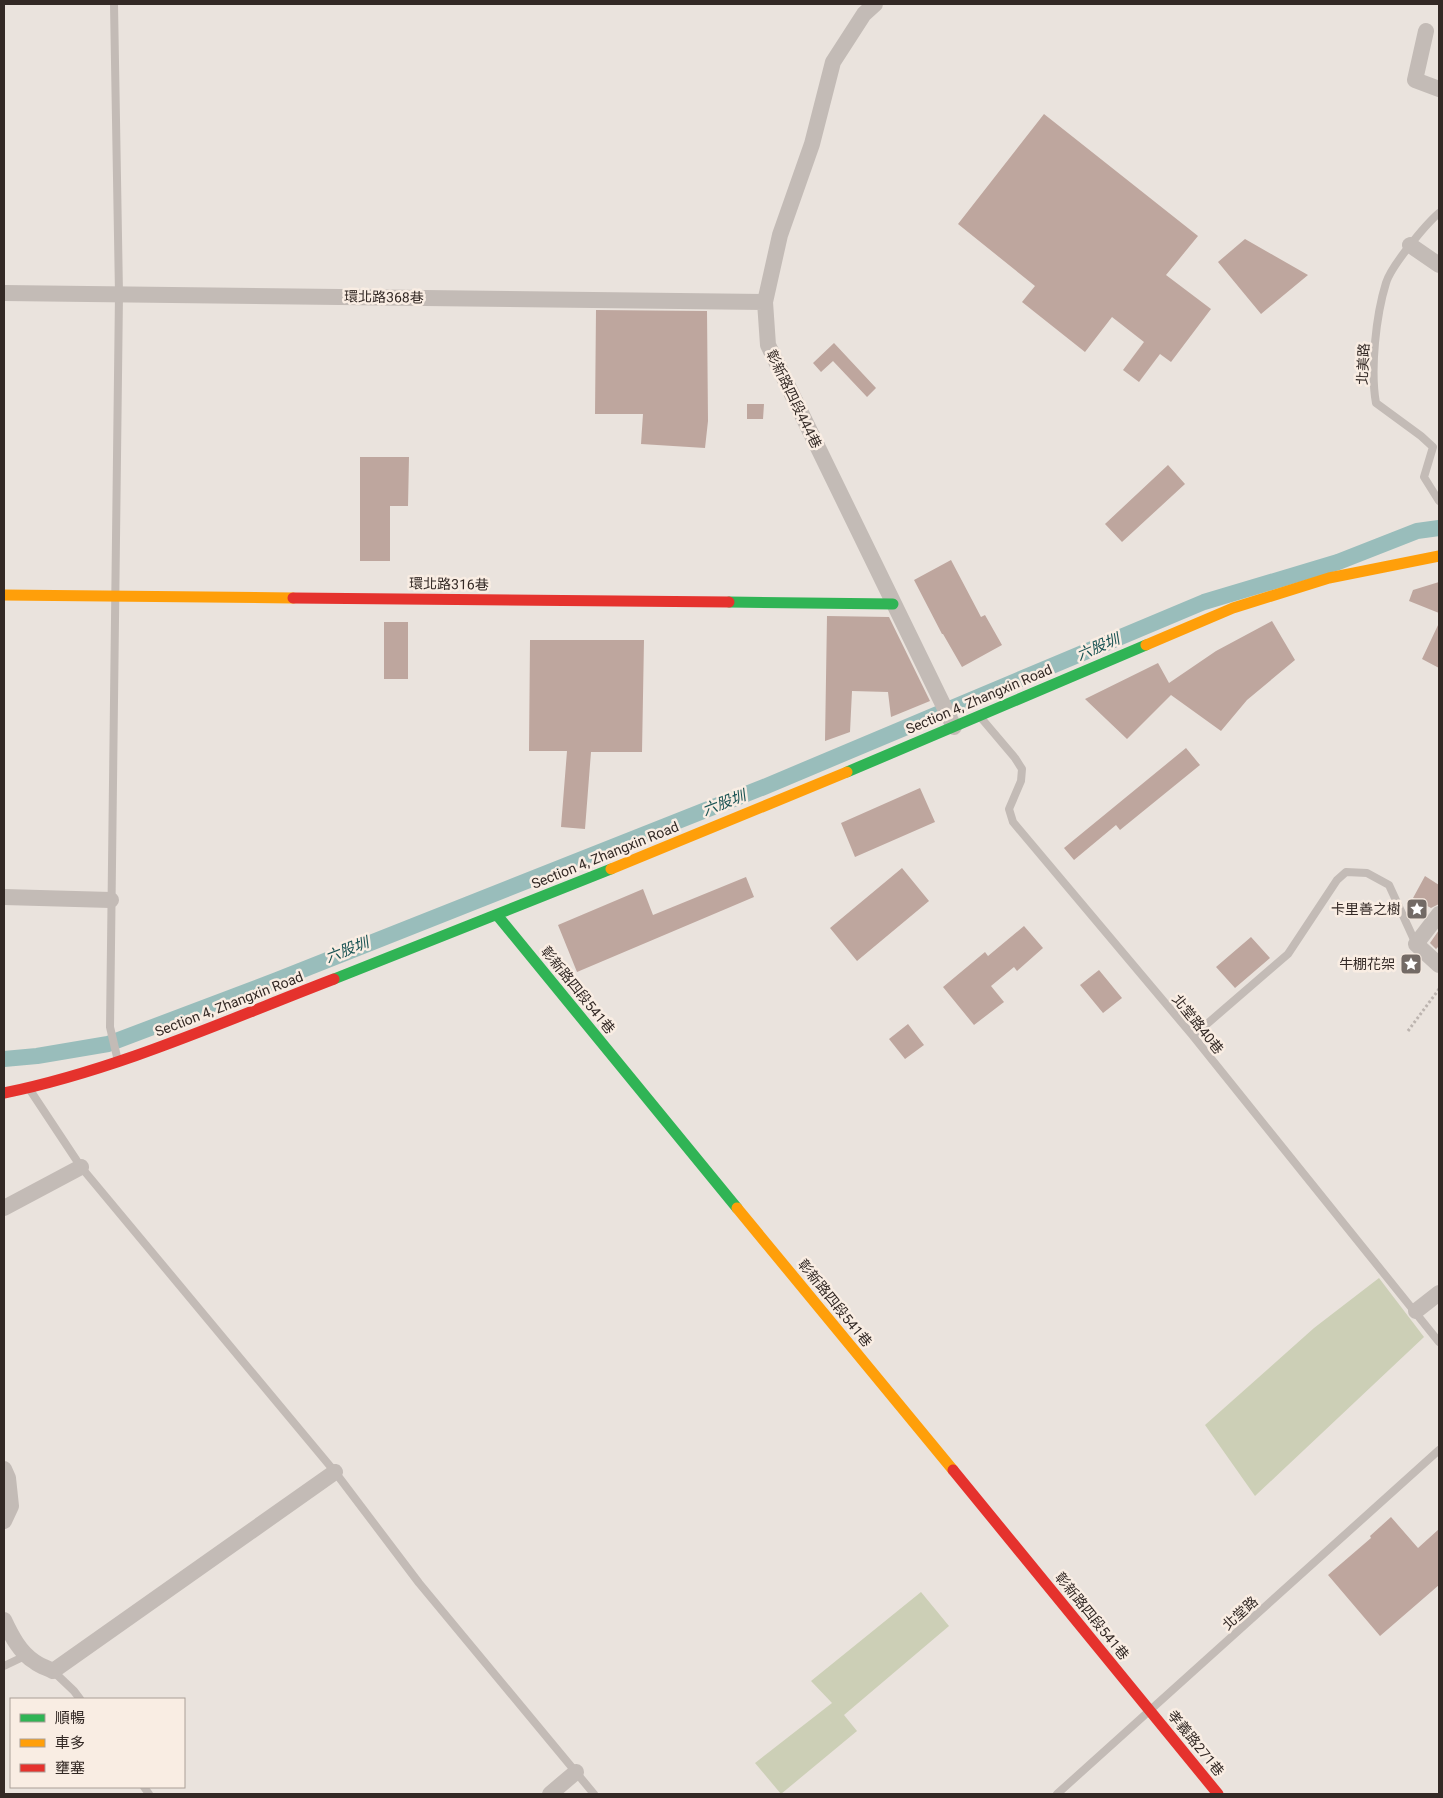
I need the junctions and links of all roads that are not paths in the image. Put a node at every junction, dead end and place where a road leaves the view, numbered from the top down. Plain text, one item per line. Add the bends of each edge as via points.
1 (114, 4) edge
2 (875, 4) edge
3 (1426, 31) dead end
4 (1439, 89) edge
5 (1439, 213) edge
6 (1410, 245) junction
7 (1439, 265) edge
8 (4, 294) edge
9 (118, 294) junction
10 (765, 302) junction
11 (1439, 501) edge
12 (1439, 556) edge
13 (4, 595) edge
14 (114, 596) junction
15 (893, 604) junction
16 (979, 715) junction
17 (953, 726) junction
18 (4, 897) edge
19 (111, 900) junction
20 (1439, 914) edge
21 (496, 915) junction
22 (1416, 944) junction
23 (1439, 965) edge
24 (1192, 1036) junction
25 (119, 1062) junction
26 (29, 1088) junction
27 (4, 1093) edge
28 (81, 1167) junction
29 (4, 1208) edge
30 (1439, 1292) edge
31 (1416, 1311) junction
32 (1439, 1342) edge
33 (1439, 1450) edge
34 (4, 1469) edge
35 (335, 1472) junction
36 (4, 1521) edge
37 (4, 1620) edge
38 (27, 1655) junction
39 (4, 1666) edge
40 (53, 1671) junction
41 (79, 1698) edge
42 (1150, 1711) junction
43 (576, 1772) junction
44 (550, 1794) edge
45 (594, 1794) edge
46 (1057, 1794) edge
47 (1218, 1794) edge

1 - 9 lane
2 - 10 street, 彰新路四段444巷 via 864,14 833,62 812,144 780,235
3 - 4 street via 1415,80
5 - 6 lane, 北美路
6 - 7 street
6 - 11 lane, 北美路 via 1387,281 1377,328 1373,388 1376,404 1433,447 1424,477
8 - 9 street, 環北路368巷
9 - 10 street, 環北路368巷
9 - 14 lane
10 - 15 street, 彰新路四段444巷 via 768,345
12 - 16 street, Section 4, Zhangxin Road via 1329,578 1233,608
13 - 14 street, 環北路316巷
14 - 15 street, 環北路316巷
14 - 19 lane
15 - 17 street, 彰新路四段444巷
16 - 17 street, Section 4, Zhangxin Road
16 - 24 lane, 北堂路40巷 via 1022,769 1021,781 1009,809 1012,822
17 - 21 street, Section 4, Zhangxin Road
18 - 19 street
19 - 25 lane via 110,1026
20 - 22 street
21 - 25 street, Section 4, Zhangxin Road
21 - 42 street, 彰新路四段541巷
22 - 23 street
22 - 24 lane via 1390,885 1367,873 1346,872 1337,880 1288,954
24 - 31 lane, 北堂路40巷
25 - 26 street, Section 4, Zhangxin Road
26 - 27 street, Section 4, Zhangxin Road
26 - 28 lane
28 - 29 street
28 - 35 lane
30 - 31 street
31 - 32 lane, 北堂路40巷
33 - 42 lane, 北堂路
34 - 36 street via 11,1506
35 - 40 street
35 - 43 lane via 419,1583
37 - 38 street via 12,1637
38 - 39 lane
38 - 40 street
40 - 41 lane
42 - 46 lane, 北堂路
42 - 47 street, 孝義路271巷
43 - 44 street
43 - 45 lane

